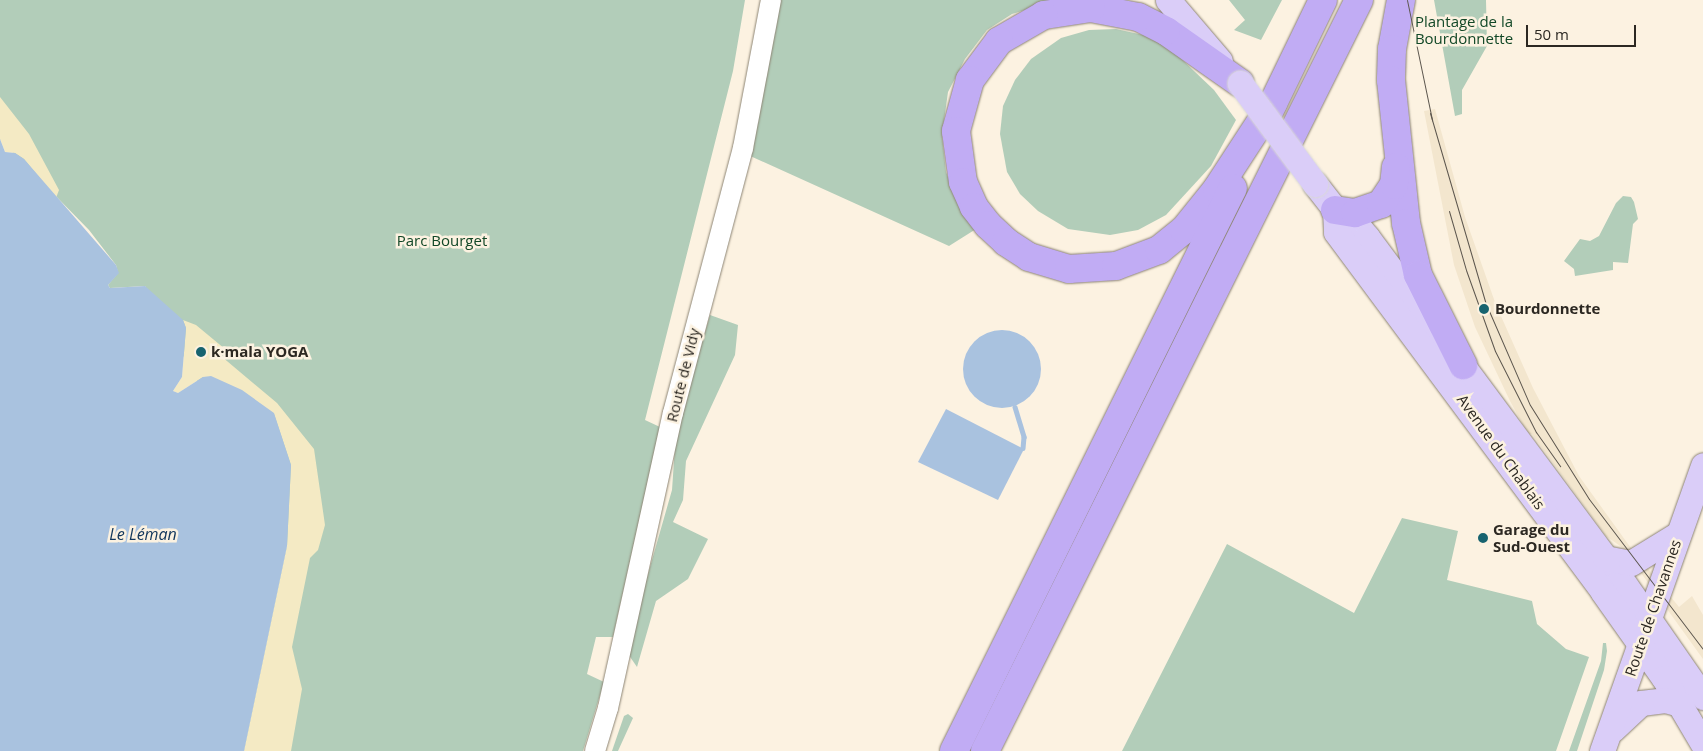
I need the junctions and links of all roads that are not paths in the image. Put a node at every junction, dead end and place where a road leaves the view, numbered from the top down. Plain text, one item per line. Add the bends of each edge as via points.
1 (771, 0) edge
2 (1168, 0) edge
3 (1190, 0) edge
4 (1324, 0) edge
5 (1359, 0) edge
6 (1401, 0) edge
7 (1240, 83) junction
8 (1273, 103) junction
9 (1397, 153) junction
10 (1335, 210) junction
11 (1463, 365) junction
12 (1703, 465) edge
13 (1678, 534) junction
14 (1605, 558) junction
15 (1650, 619) junction
16 (1641, 646) junction
17 (1692, 701) edge
18 (1606, 742) edge
19 (1703, 744) edge
20 (595, 751) edge
21 (954, 751) edge
22 (985, 751) edge

1 - 20 street, Route de Vidy via 743,148 672,413 608,708
2 - 7 main road
3 - 7 main road via 1208,24
4 - 8 highway
5 - 22 highway
6 - 9 highway via 1392,49 1391,80
7 - 8 highway via 1166,31 1132,16 1078,8 1034,19 999,41 976,70 965,91 957,118 959,170 968,195 995,233 1029,257 1079,270 1131,262 1159,250 1192,221
7 - 10 main road, Avenue du Chablais, bridge
8 - 21 highway
9 - 10 highway via 1394,185 1381,204 1355,213
9 - 11 highway via 1406,224 1418,275
10 - 11 main road, Avenue du Chablais via 1354,221
10 - 16 main road, Avenue du Chablais via 1336,232 1472,412
11 - 14 main road, Avenue du Chablais
12 - 13 main road, Route de Chavannes
13 - 14 main road via 1631,562
13 - 15 main road, Route de Chavannes
14 - 15 main road, Avenue du Chablais
15 - 16 main road, Route de Chavannes
15 - 17 main road, Avenue du Chablais
16 - 17 main road, Avenue du Chablais
16 - 18 main road, Route de Chavannes
17 - 18 main road via 1641,703
17 - 19 main road, Avenue du Chablais

